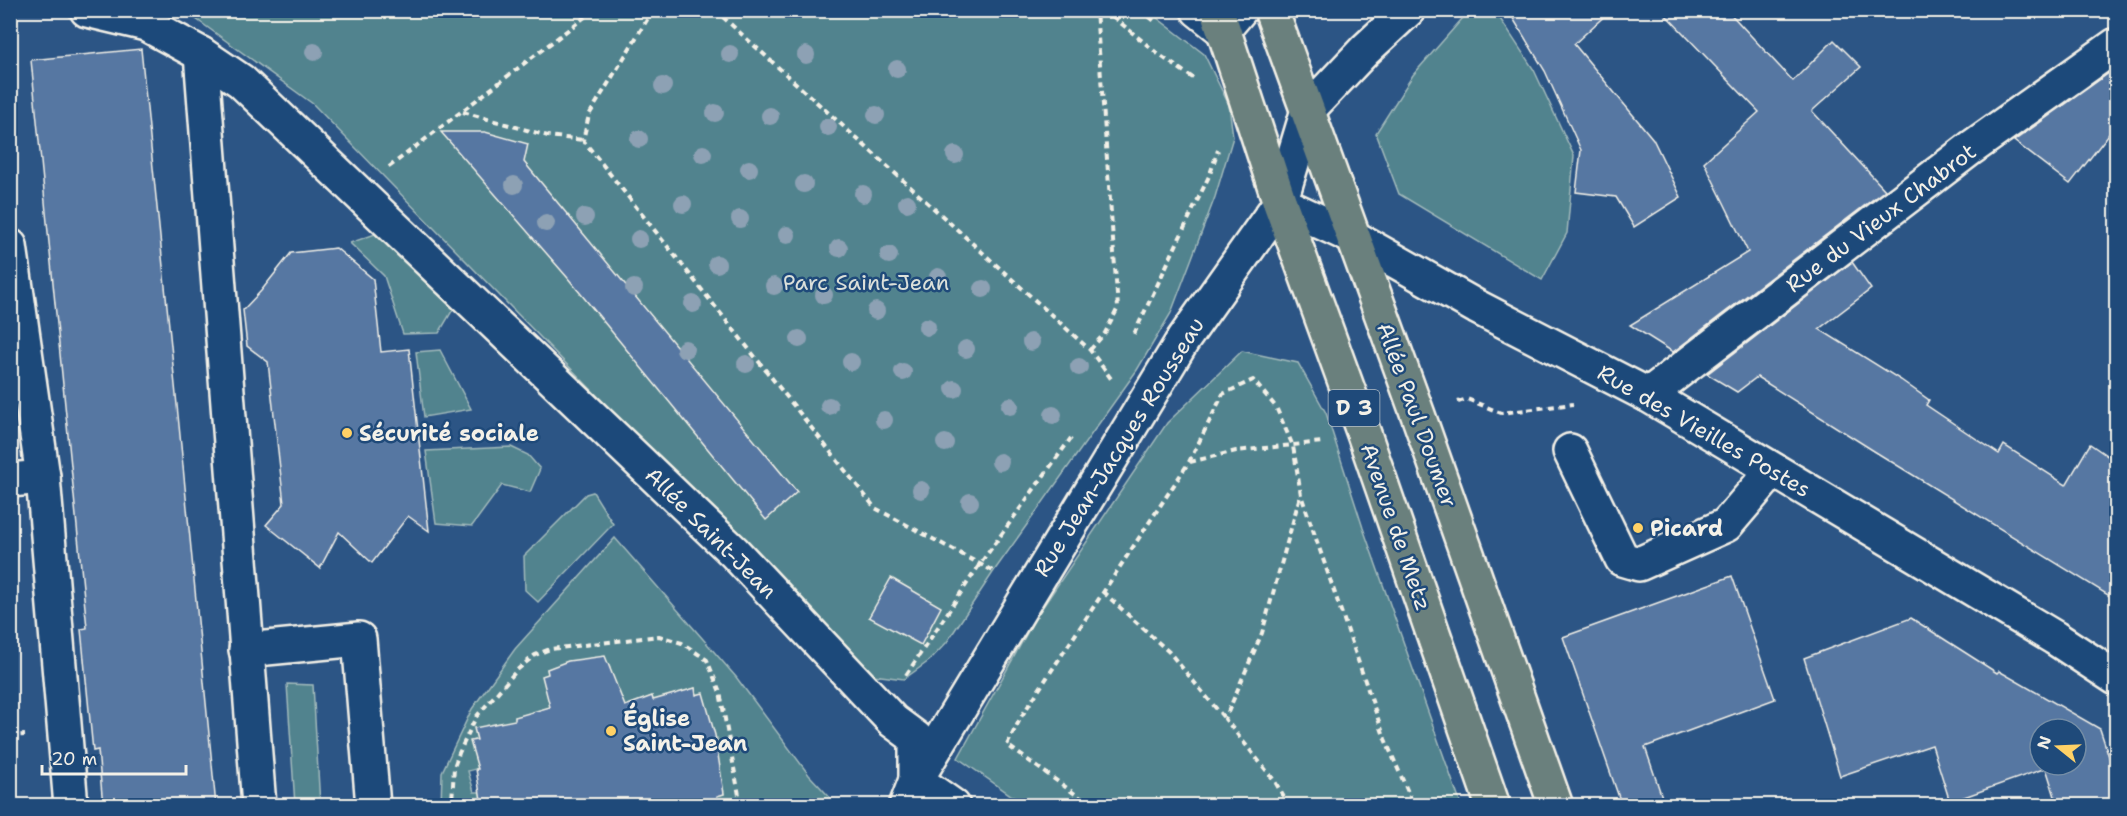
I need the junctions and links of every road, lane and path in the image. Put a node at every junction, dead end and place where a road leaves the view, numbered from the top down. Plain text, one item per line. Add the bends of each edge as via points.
1 (87, 10) edge
2 (594, 10) edge
3 (653, 10) edge
4 (715, 10) edge
5 (1096, 10) edge
6 (1105, 10) edge
7 (1141, 10) edge
8 (1408, 10) edge
9 (1220, 15) edge
10 (1273, 18) edge
11 (1166, 30) dead end
12 (2116, 45) edge
13 (201, 54) junction
14 (1205, 83) dead end
15 (1308, 110) junction
16 (462, 112) junction
17 (584, 140) junction
18 (1220, 142) dead end
19 (382, 173) dead end
20 (1280, 203) junction
21 (1353, 237) junction
22 (10, 246) edge
23 (1132, 339) dead end
24 (1090, 350) junction
25 (18, 357) edge
26 (1117, 370) dead end
27 (1648, 395) junction
28 (1078, 429) dead end
29 (1570, 451) dead end
30 (1773, 470) junction
31 (42, 477) junction
32 (10, 480) edge
33 (1301, 495) junction
34 (980, 564) junction
35 (1031, 591) junction
36 (1102, 592) junction
37 (246, 650) junction
38 (2116, 678) edge
39 (883, 711) junction
40 (1225, 719) junction
41 (911, 793) edge
42 (72, 806) edge
43 (259, 806) edge
44 (373, 806) edge
45 (455, 806) edge
46 (741, 806) edge
47 (953, 806) edge
48 (1092, 806) edge
49 (1289, 806) edge
50 (1414, 806) edge
51 (1492, 806) edge
52 (1556, 806) edge

1 - 13 street, Allée Saint-Jean via 146,24
2 - 16 path
3 - 17 path via 589,115
4 - 24 path
5 - 24 path via 1118,308 1105,333
6 - 14 path via 1193,80
7 - 11 path
8 - 15 street
9 - 20 main road, Avenue de Metz / D 3
10 - 15 main road, Allée Paul Doumer / D 3
12 - 27 street, Rue du Vieux Chabrot via 1971,148
13 - 37 street
13 - 39 street, Allée Saint-Jean via 241,81 734,552
15 - 20 street, Rue Jean-Jacques Rousseau
15 - 21 main road, Allée Paul Doumer / D 3
16 - 17 path via 548,136
16 - 19 path
17 - 34 path via 875,508
18 - 23 path via 1210,174
20 - 21 street, Rue des Vieilles Postes
20 - 35 street, Rue Jean-Jacques Rousseau via 1183,340
20 - 51 main road, Avenue de Metz / D 3
21 - 27 street, Rue des Vieilles Postes via 1477,307
21 - 52 main road, Allée Paul Doumer / D 3
22 - 25 street
24 - 26 path via 1112,381
25 - 31 street
27 - 30 street, Rue des Vieilles Postes
28 - 34 path
29 - 30 street via 1622,559 1639,564 1726,525
30 - 38 street, Rue des Vieilles Postes
31 - 32 street
31 - 42 street
33 - 36 path via 1293,446 1276,407 1253,380 1223,394 1189,462
33 - 40 path via 1262,633
33 - 50 path via 1385,739
34 - 35 path
34 - 39 path
35 - 41 street, Rue Jean-Jacques Rousseau
36 - 40 path via 1169,652
36 - 48 path via 1007,745
37 - 43 street
37 - 44 street via 359,639
39 - 41 street, Allée Saint-Jean via 916,738
40 - 49 path via 1274,780
41 - 47 street
45 - 46 path via 454,768 468,732 491,698 535,655 550,649 659,636 682,642 707,660 720,692

